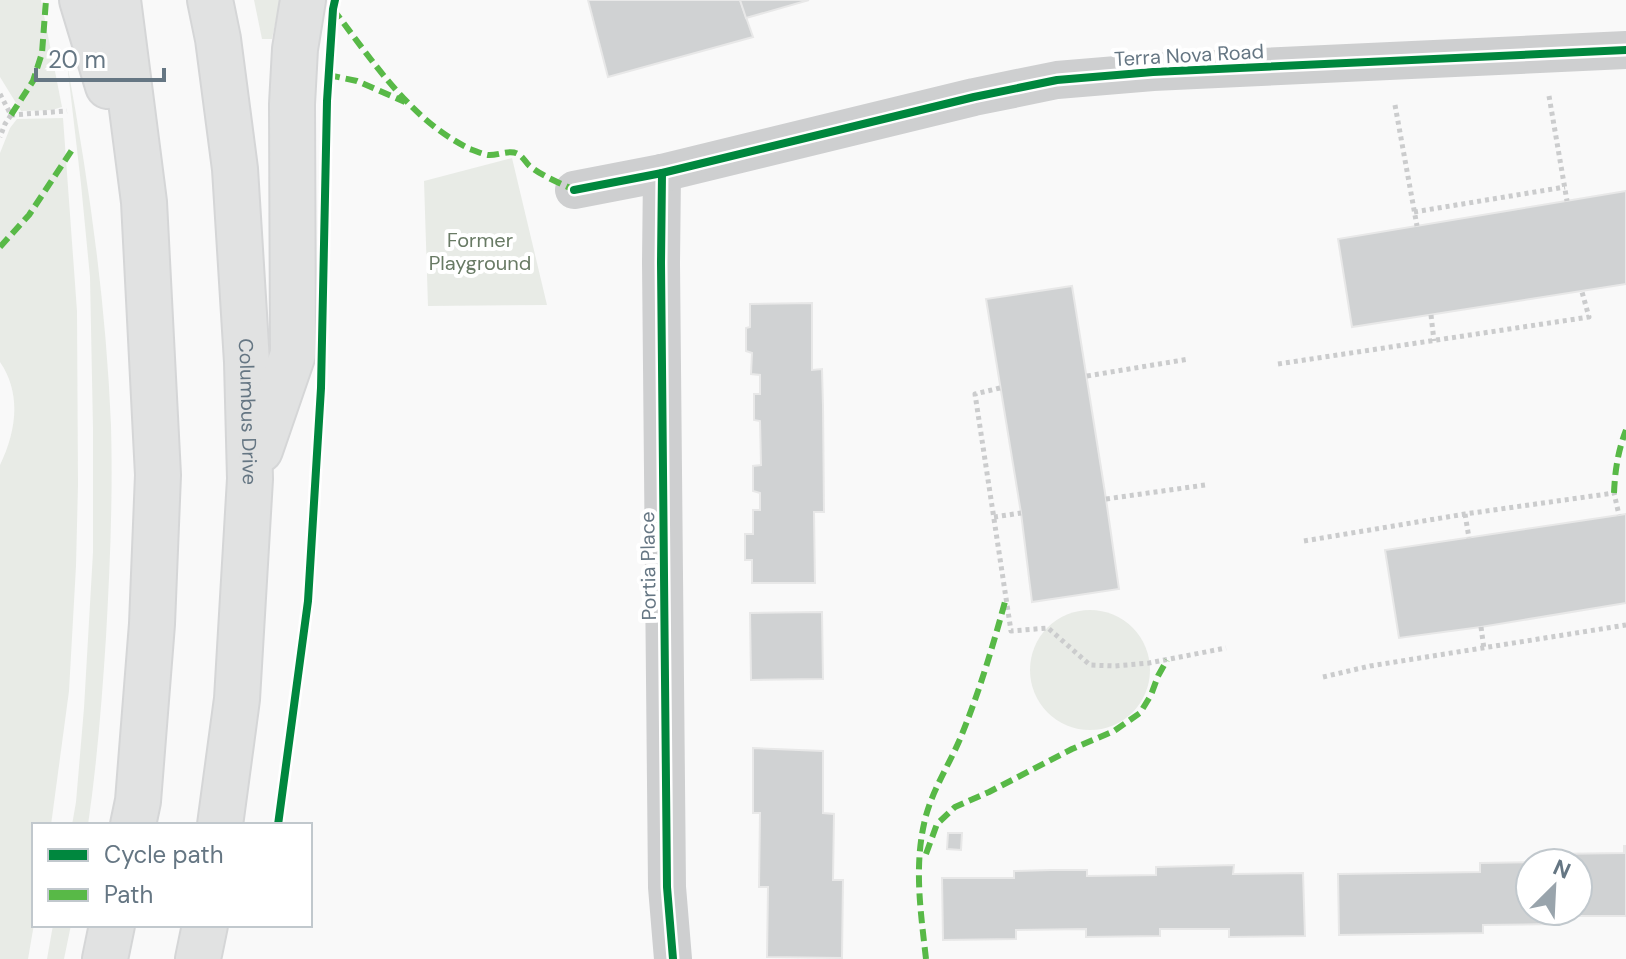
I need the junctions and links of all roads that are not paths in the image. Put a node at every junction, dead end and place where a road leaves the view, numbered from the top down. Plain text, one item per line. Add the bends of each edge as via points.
1 (82, 0) edge
2 (118, 0) edge
3 (210, 0) edge
4 (303, 0) edge
5 (1626, 50) edge
6 (662, 173) junction
7 (574, 190) dead end
8 (144, 202) junction
9 (250, 479) junction
10 (133, 823) edge
11 (220, 823) edge
12 (112, 927) edge
13 (205, 927) edge
14 (105, 959) edge
15 (198, 959) edge
16 (673, 959) edge

1 - 8 main road
2 - 8 main road
3 - 9 main road, Columbus Drive via 235,169
4 - 9 main road via 292,104 293,354
5 - 6 street, Terra Nova Road via 1057,80
6 - 7 street, Terra Nova Road
6 - 16 street, Portia Place via 667,887
8 - 10 main road via 158,475 151,639
9 - 11 main road, Columbus Drive via 237,699
12 - 14 main road
13 - 15 main road

